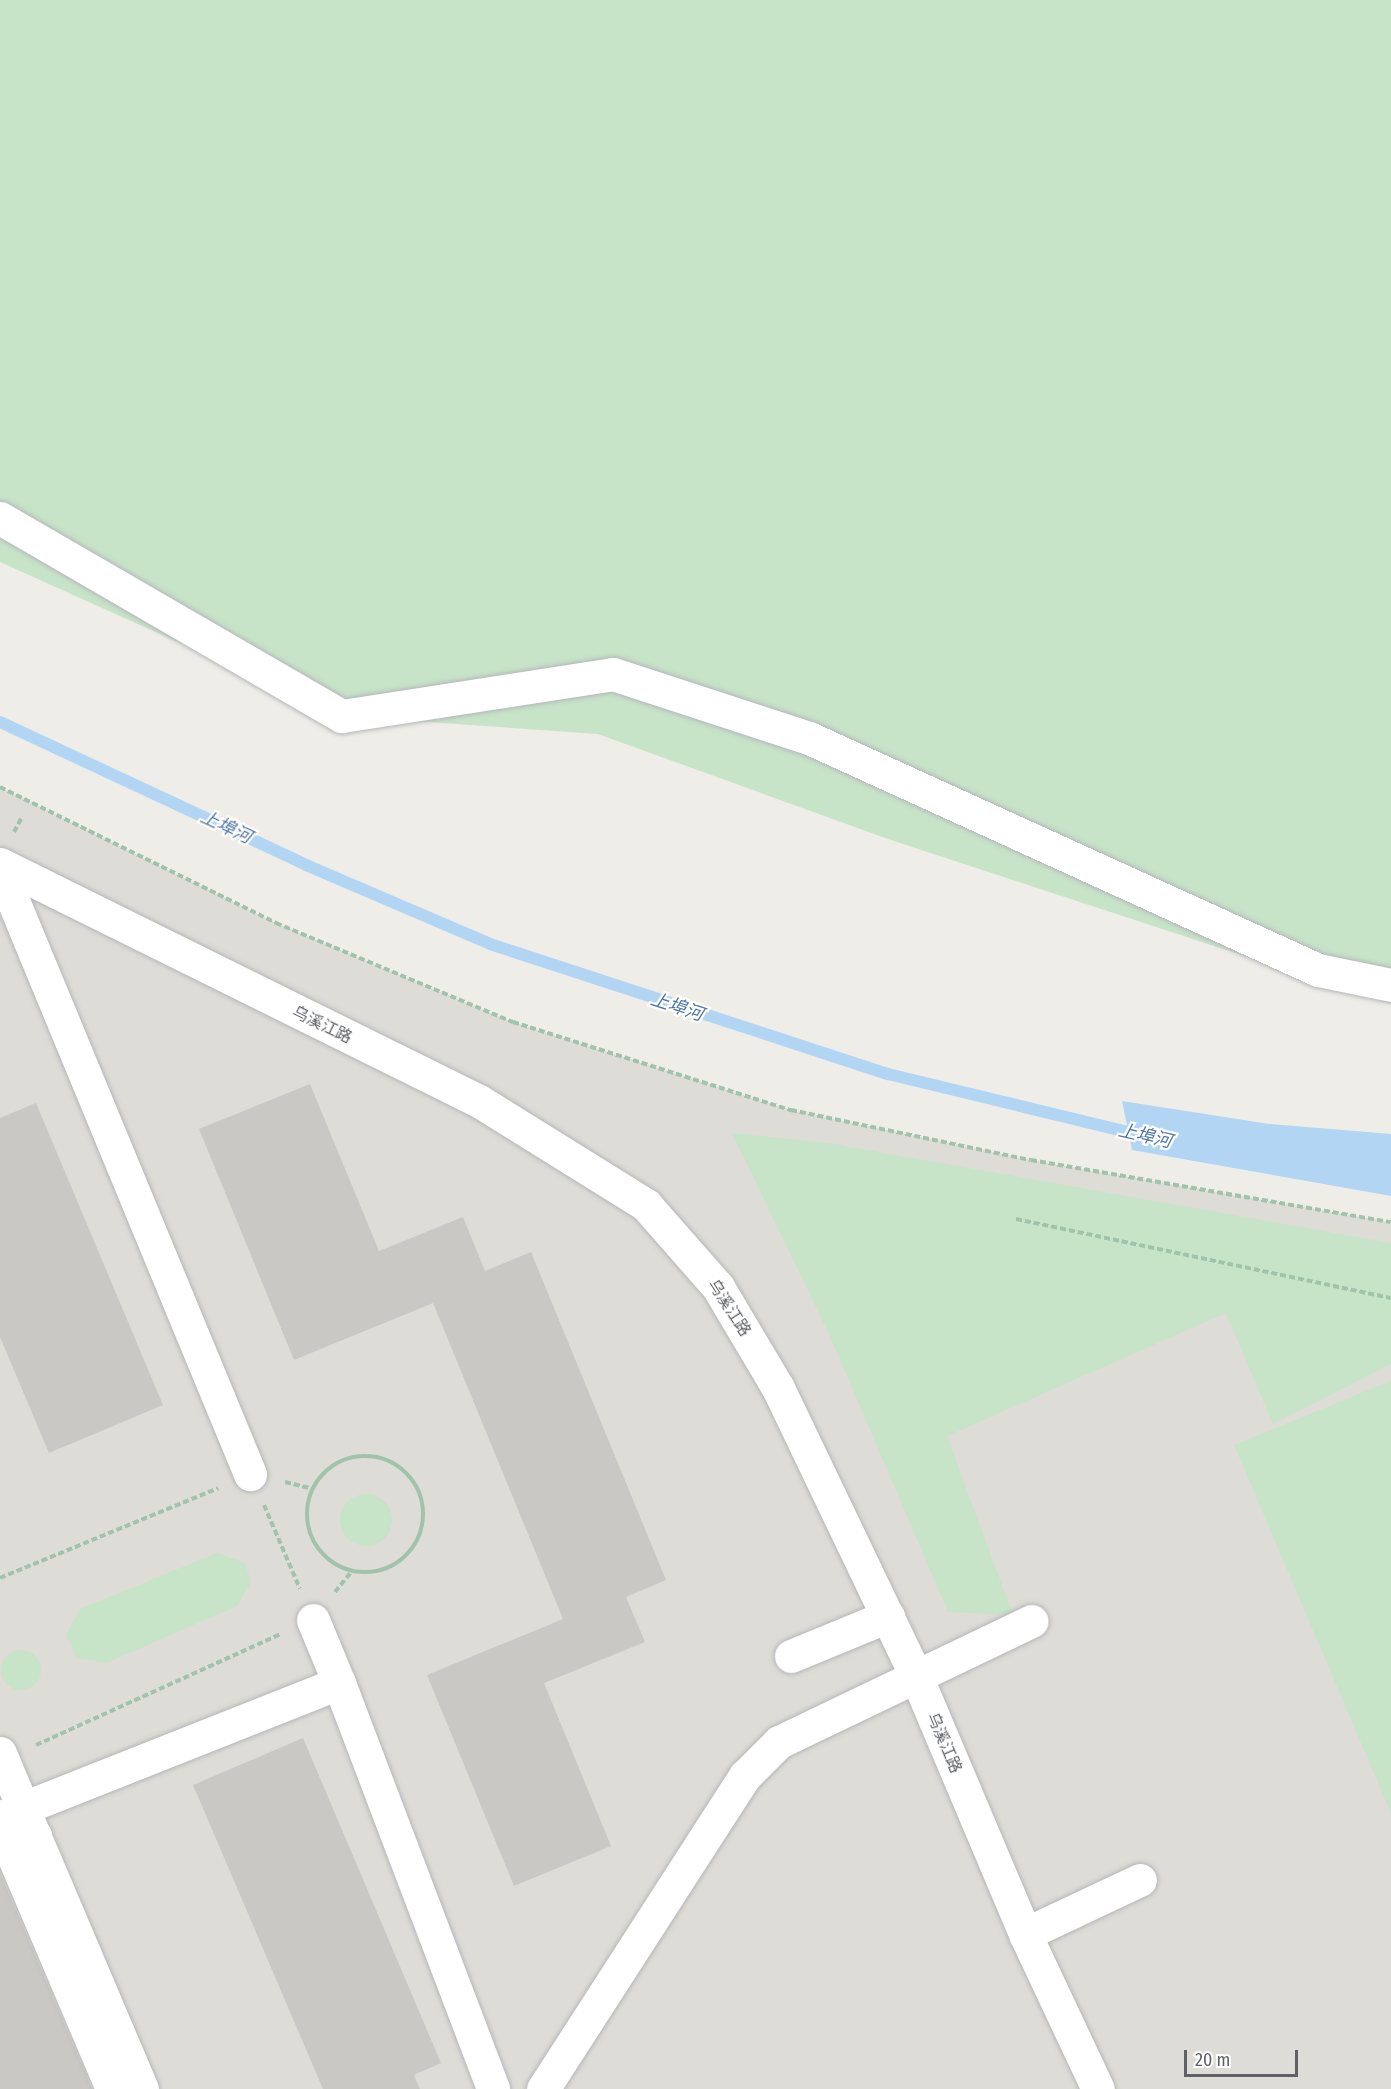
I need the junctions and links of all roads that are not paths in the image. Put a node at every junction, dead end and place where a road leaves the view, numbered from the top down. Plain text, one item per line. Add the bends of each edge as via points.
1 (0, 518) edge
2 (0, 864) edge
3 (0, 869) edge
4 (1391, 985) edge
5 (250, 1474) road end
6 (888, 1616) junction
7 (313, 1620) road end
8 (1031, 1621) dead end
9 (791, 1656) dead end
10 (917, 1678) junction
11 (339, 1683) junction
12 (1, 1756) edge
13 (11, 1831) edge
14 (1140, 1880) dead end
15 (1025, 1934) junction
16 (134, 2089) edge
17 (493, 2089) edge
18 (543, 2089) edge
19 (1098, 2089) edge

1 - 4 street via 342,716 613,674 809,738 1318,970
2 - 6 street, 乌溪江路 via 479,1101 646,1205 718,1287 778,1388
3 - 5 street
6 - 9 street
6 - 10 street, 乌溪江路
7 - 11 street
8 - 10 street
10 - 15 street, 乌溪江路
10 - 18 street via 779,1742 745,1776
11 - 13 street
11 - 17 street
12 - 13 street
13 - 16 street
14 - 15 street
15 - 19 street, 乌溪江路

